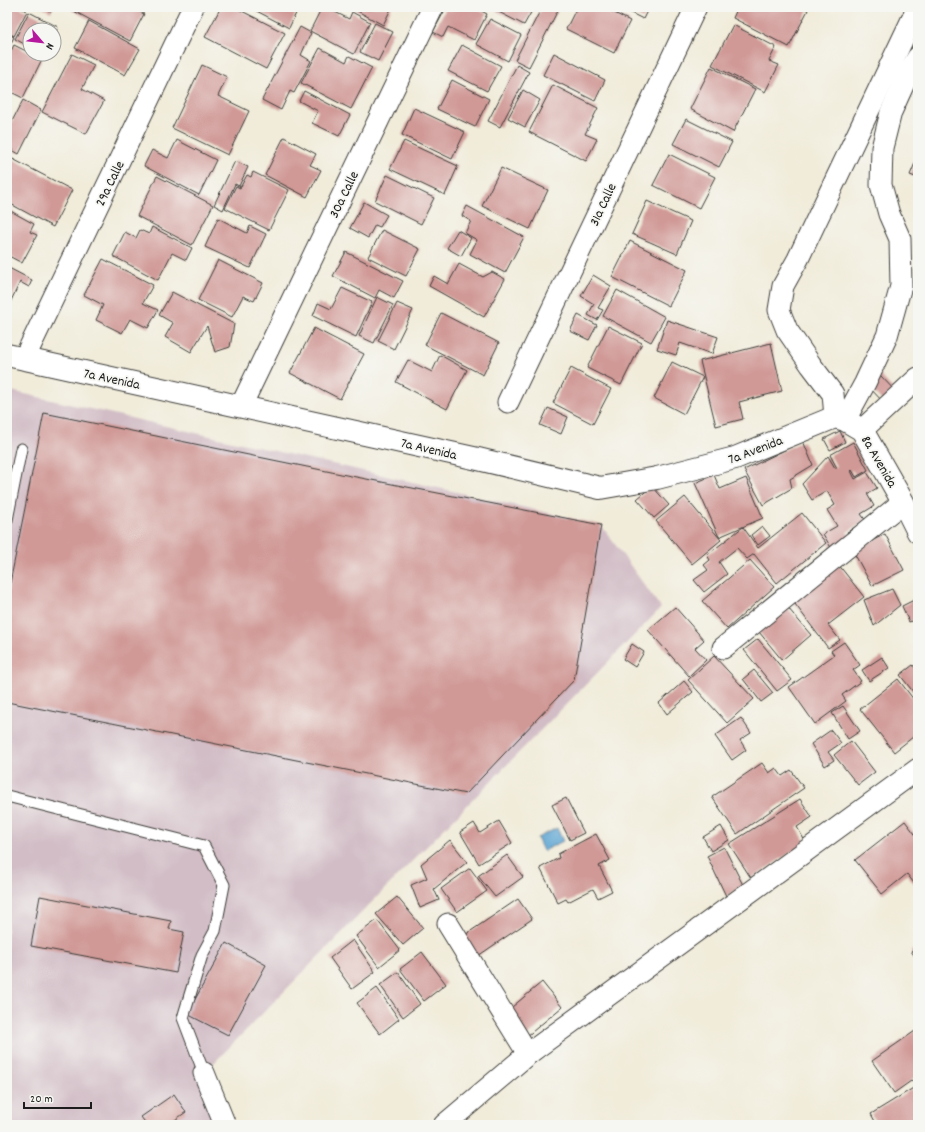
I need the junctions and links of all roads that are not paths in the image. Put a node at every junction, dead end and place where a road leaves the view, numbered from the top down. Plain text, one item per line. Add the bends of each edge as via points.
1 (193, 7) edge
2 (433, 7) edge
3 (696, 7) edge
4 (917, 9) dead end
5 (918, 57) edge
6 (16, 357) edge
7 (918, 378) edge
8 (508, 402) dead end
9 (241, 406) junction
10 (847, 422) junction
11 (21, 449) dead end
12 (903, 502) junction
13 (7, 520) edge
14 (918, 532) edge
15 (723, 648) dead end
16 (918, 769) edge
17 (7, 796) edge
18 (448, 924) dead end
19 (528, 1054) junction
20 (204, 1073) joint
21 (225, 1125) edge
22 (444, 1125) edge

1 - 6 street, 29a Calle
2 - 9 street, 30a Calle
3 - 8 street, 31a Calle
4 - 10 street via 783,286 779,310 787,330 833,394
5 - 10 street via 891,112 882,148 881,185 900,239 901,286 887,336
6 - 9 street, 7a Avenida
7 - 10 street
9 - 10 street, 7a Avenida via 600,488 656,478 735,458
10 - 12 street, 8a Avenida
11 - 13 lane
12 - 14 street, 8a Avenida
12 - 15 street
16 - 19 street
17 - 20 lane via 204,846 224,885 215,931 202,955 183,1018
18 - 19 street
19 - 22 street
20 - 21 street

